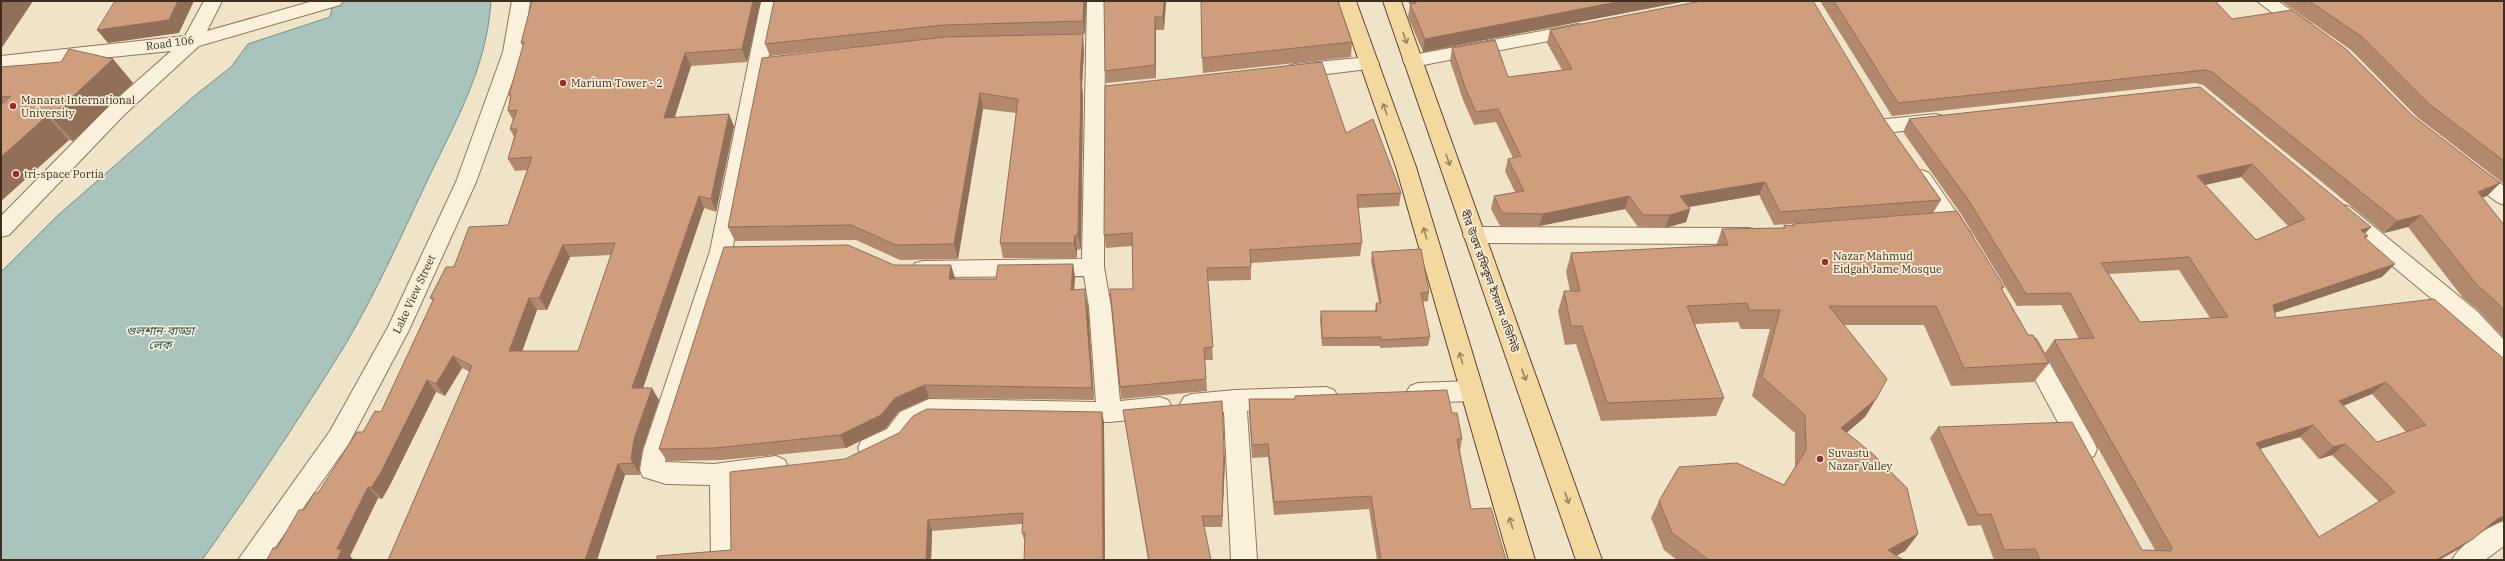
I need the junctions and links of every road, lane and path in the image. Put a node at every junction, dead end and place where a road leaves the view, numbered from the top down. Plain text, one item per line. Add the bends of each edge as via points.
1 (213, 1) edge
2 (334, 1) edge
3 (521, 1) edge
4 (770, 1) edge
5 (1096, 1) edge
6 (1347, 1) edge
7 (1392, 1) edge
8 (2266, 1) edge
9 (1593, 27) edge
10 (2317, 38) edge
11 (192, 42) junction
12 (1413, 61) junction
13 (1, 62) edge
14 (1369, 63) junction
15 (1275, 74) edge
16 (1117, 91) edge
17 (1093, 93) junction
18 (1874, 106) edge
19 (1958, 118) edge
20 (1886, 126) junction
21 (1899, 145) edge
22 (2452, 158) edge
23 (1912, 163) edge
24 (2504, 197) edge
25 (2327, 200) edge
26 (1, 230) edge
27 (1474, 235) junction
28 (1769, 235) edge
29 (721, 251) junction
30 (744, 251) edge
31 (1972, 254) edge
32 (1093, 267) junction
33 (905, 269) edge
34 (2017, 328) edge
35 (2504, 355) edge
36 (1471, 391) junction
37 (1400, 394) edge
38 (1345, 396) edge
39 (1235, 400) junction
40 (1109, 412) junction
41 (849, 459) edge
42 (801, 464) edge
43 (2094, 465) edge
44 (722, 473) junction
45 (2504, 532) edge
46 (251, 560) edge
47 (724, 560) edge
48 (1244, 560) edge
49 (1522, 560) edge
50 (1589, 560) edge
51 (2465, 560) edge

1 - 11 street
2 - 11 street, Road 106
3 - 46 street, Lake View Street via 513,52 466,182 398,330 339,438
4 - 29 street via 765,65
5 - 17 street via 1088,41
6 - 14 main road
7 -> 12 main road, বীর উত্তম রফিকুল ইসলাম এভিনিউ
8 - 10 street
9 - 12 street
11 - 13 street, Road 106
11 - 26 street via 118,109
12 -> 27 main road, বীর উত্তম রফিকুল ইসলাম এভিনিউ
14 - 15 street
36 -> 14 main road via 1406,167
16 - 17 street
17 - 32 street
18 - 20 street
19 - 20 street
20 - 21 street
22 - 24 street
23 - 31 street via 1942,222
25 - 35 street via 2470,318
27 - 28 street via 1730,238
27 -> 50 main road, বীর উত্তম রফিকুল ইসলাম এভিনিউ
29 - 30 street
29 - 44 street via 655,451 652,470 664,474
32 - 33 street
32 - 40 street via 1100,307
34 - 43 street
36 - 37 street
49 -> 36 main road
38 - 39 street
39 - 40 street
39 - 48 street
40 - 41 street via 929,409 908,419 896,436
42 - 44 street
44 - 47 street
45 - 51 street

